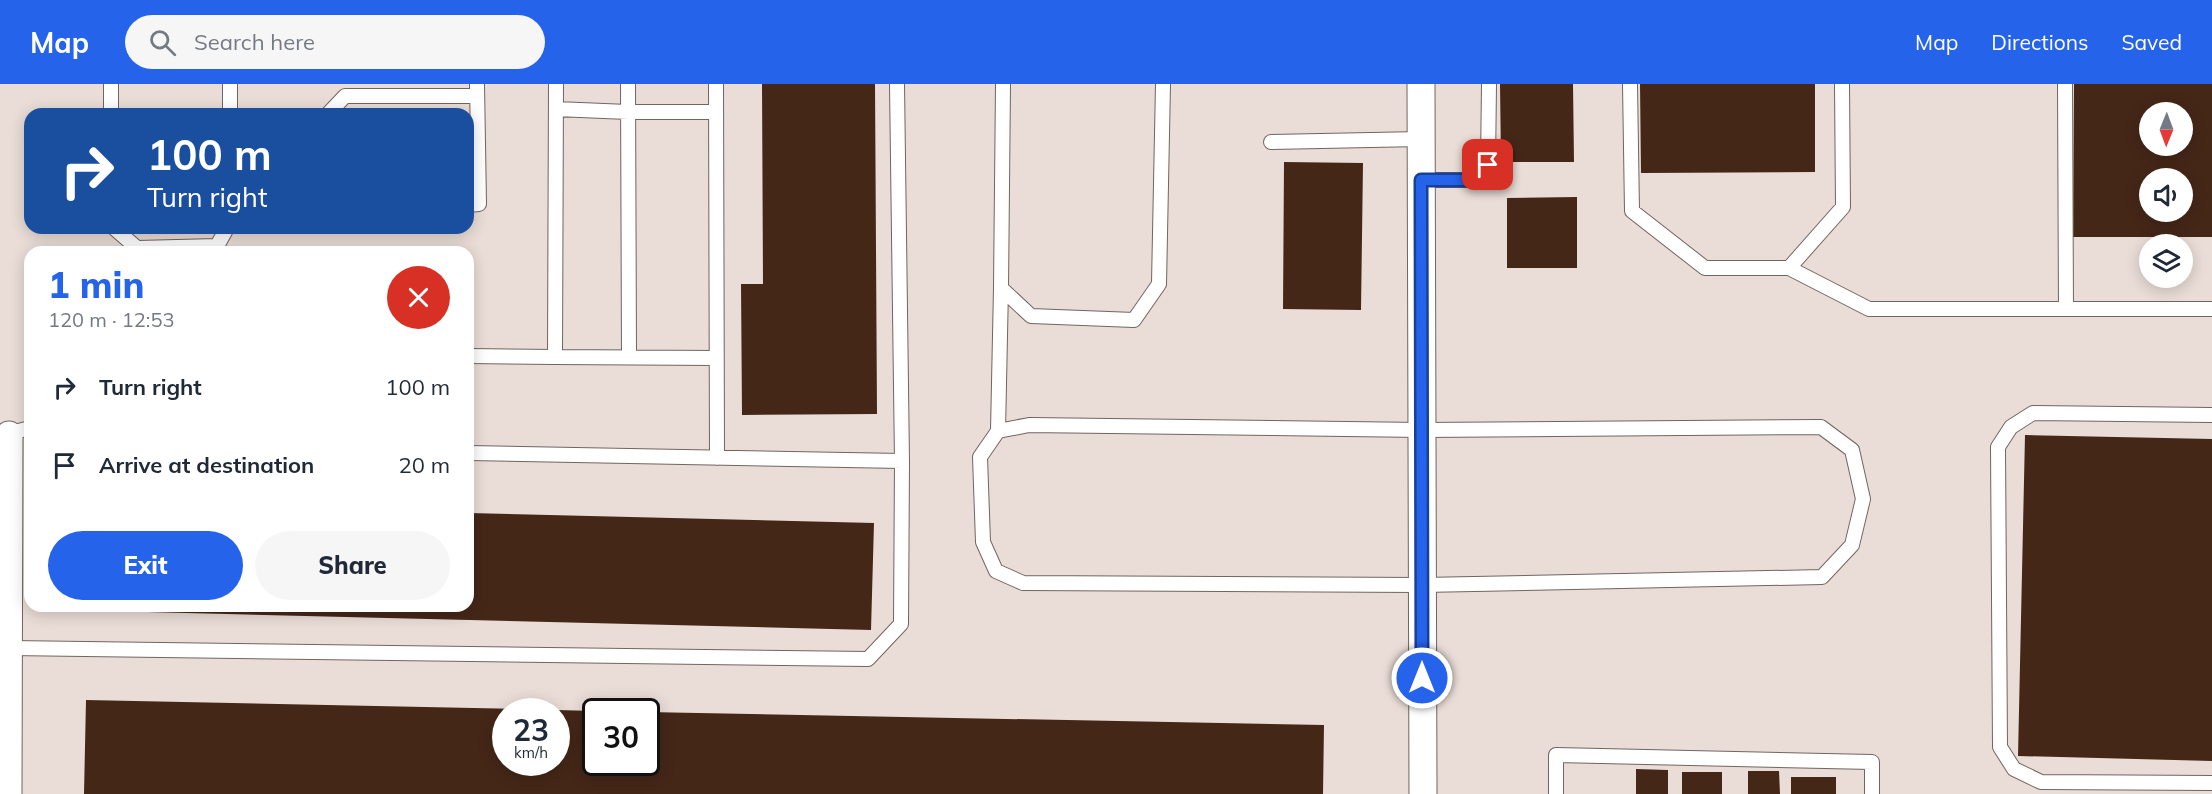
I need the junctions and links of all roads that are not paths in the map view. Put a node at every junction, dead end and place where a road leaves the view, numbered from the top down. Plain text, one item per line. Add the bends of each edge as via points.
1 (111, 84) edge
2 (230, 84) edge
3 (556, 84) edge
4 (628, 84) edge
5 (716, 84) edge
6 (897, 84) edge
7 (1004, 84) edge
8 (1163, 84) edge
9 (1421, 84) edge
10 (1489, 84) edge
11 (1630, 84) edge
12 (1842, 84) edge
13 (2065, 84) edge
14 (477, 90) edge
15 (111, 108) edge
16 (230, 108) edge
17 (334, 108) edge
18 (556, 109) junction
19 (628, 112) junction
20 (716, 112) junction
21 (1421, 139) junction
22 (1271, 142) dead end
23 (1421, 180) junction
24 (474, 204) edge
25 (121, 234) edge
26 (135, 246) edge
27 (1789, 268) junction
28 (1001, 288) junction
29 (2066, 309) junction
30 (2212, 309) edge
31 (474, 356) edge
32 (555, 357) junction
33 (629, 357) junction
34 (716, 358) junction
35 (2212, 416) edge
36 (1422, 430) junction
37 (998, 431) junction
38 (13, 433) edge
39 (474, 453) edge
40 (717, 458) junction
41 (902, 461) junction
42 (1422, 585) junction
43 (5, 613) edge
44 (9, 648) junction
45 (2212, 783) edge
46 (8, 794) edge
47 (1423, 794) edge
48 (1556, 794) edge
49 (1872, 794) edge

1 - 15 lane
2 - 16 lane
3 - 18 lane
4 - 19 lane
5 - 20 lane
6 - 41 lane
7 - 28 lane
8 - 28 lane via 1160,284 1134,320 1031,316
9 - 21 street
10 - 23 lane via 1488,165 1467,180
11 - 27 lane via 1632,211 1705,268
12 - 27 lane via 1843,207
13 - 29 lane
14 - 17 lane via 345,96
14 - 24 lane via 479,204
18 - 19 lane
18 - 32 lane
19 - 20 lane
19 - 33 lane
20 - 34 lane
21 - 22 lane
21 - 23 street
23 - 36 street
25 - 26 lane
27 - 29 lane via 1869,309
28 - 37 lane
29 - 30 lane
31 - 32 lane
32 - 33 lane
33 - 34 lane
34 - 40 lane
35 - 45 lane via 2033,413 2011,427 1998,447 2000,747 2009,762 2014,769 2041,782
36 - 37 lane via 1029,425
36 - 42 street
36 - 42 lane via 1821,426 1852,450 1863,499 1852,545 1822,577
37 - 42 lane via 980,457 983,542 996,571 1023,583
38 - 43 street
39 - 40 lane
40 - 41 lane
41 - 44 lane via 901,624 868,659
42 - 47 street
43 - 44 street
44 - 46 street
48 - 49 lane via 1556,755 1872,762

